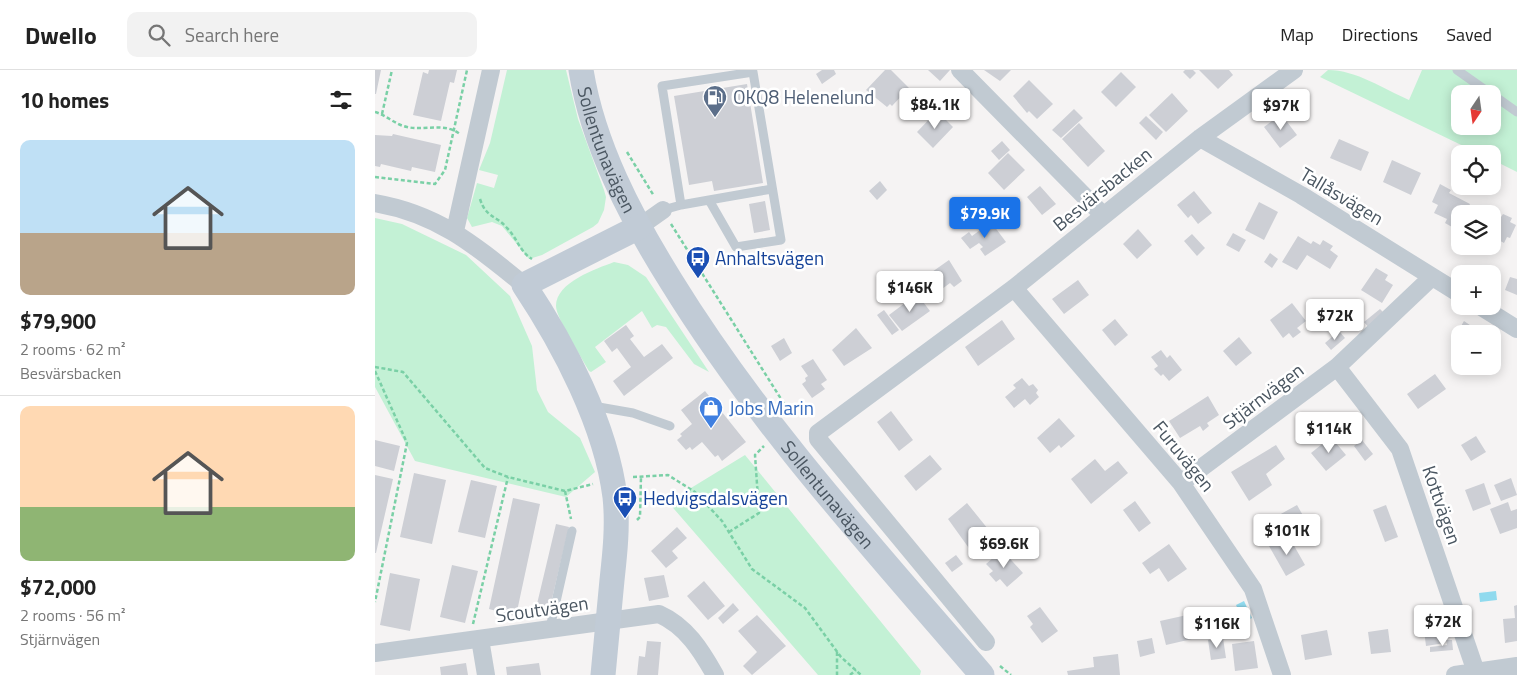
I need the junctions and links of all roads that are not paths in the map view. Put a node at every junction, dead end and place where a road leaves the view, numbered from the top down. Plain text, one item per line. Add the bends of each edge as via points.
1 (491, 70) edge
2 (581, 70) edge
3 (960, 70) edge
4 (1294, 70) edge
5 (1457, 70) edge
6 (1479, 85) edge
7 (1501, 100) edge
8 (1517, 112) edge
9 (1200, 138) junction
10 (773, 189) junction
11 (709, 200) junction
12 (375, 203) edge
13 (681, 205) junction
14 (663, 210) joint
15 (1103, 215) junction
16 (639, 227) junction
17 (455, 231) junction
18 (1432, 277) junction
19 (524, 286) junction
20 (1014, 288) junction
21 (1451, 289) edge
22 (1494, 315) edge
23 (1517, 329) edge
24 (1337, 367) junction
25 (587, 405) junction
26 (670, 426) dead end
27 (1181, 483) junction
28 (572, 531) road end
29 (609, 621) junction
30 (550, 628) junction
31 (475, 640) junction
32 (986, 642) dead end
33 (375, 653) edge
34 (1517, 666) edge
35 (1477, 672) junction
36 (486, 675) edge
37 (603, 675) edge
38 (715, 675) edge
39 (982, 675) edge
40 (1281, 675) edge
41 (1455, 675) edge

1 - 17 street
2 - 16 street, Sollentunavägen via 585,94 614,176
3 - 15 street
4 - 9 street, Besvärsbacken
5 - 6 lane
7 - 8 lane
9 - 15 street, Besvärsbacken
9 - 18 street, Tallåsvägen via 1301,195
10 - 11 lane
10 - 11 lane via 781,240 736,247
10 - 13 lane via 753,72 662,86
11 - 13 lane
12 - 17 street via 419,215
13 - 14 lane
14 - 16 street, Sollentunavägen
15 - 20 street, Besvärsbacken
16 - 19 street
16 - 39 street, Sollentunavägen via 716,351 777,432
17 - 19 street
18 - 21 street, Tallåsvägen
18 - 24 street, Stjärnvägen
19 - 25 street via 554,332
20 - 27 street, Furuvägen
20 - 32 street, Besvärsbacken via 818,434 818,439
22 - 23 street
24 - 27 street, Stjärnvägen
24 - 35 street, Kottvägen via 1400,449
25 - 26 lane via 633,414
25 - 29 street via 607,458 615,498 616,539
27 - 40 street, Furuvägen via 1253,589
28 - 30 lane
29 - 30 street, Scoutvägen
29 - 37 street
29 - 38 street via 659,614 675,621 700,649
30 - 31 street, Scoutvägen
31 - 33 street, Scoutvägen
31 - 36 street, Scoutvägen
34 - 35 street
35 - 41 street

